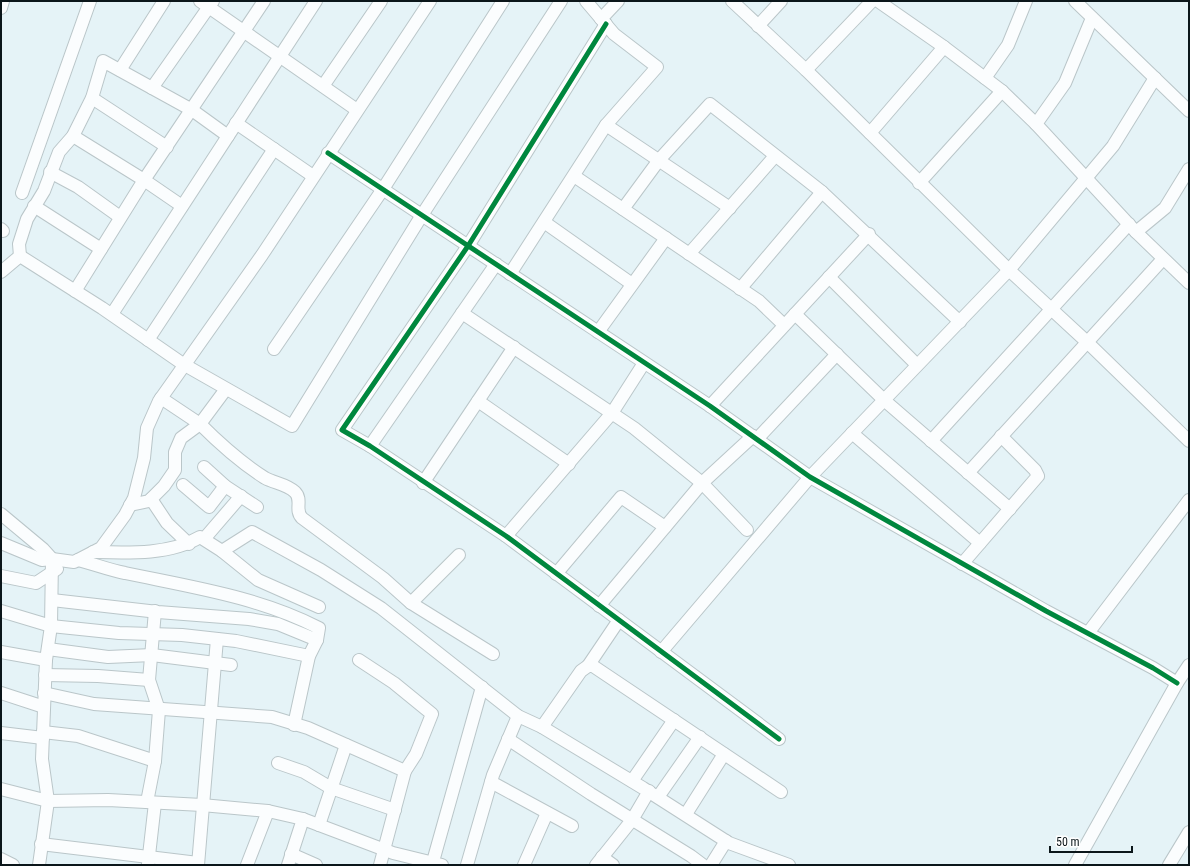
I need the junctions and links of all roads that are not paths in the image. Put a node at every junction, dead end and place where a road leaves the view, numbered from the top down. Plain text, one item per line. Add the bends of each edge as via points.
1 (3, 1) edge
2 (90, 1) edge
3 (164, 1) edge
4 (264, 1) edge
5 (316, 1) edge
6 (381, 1) edge
7 (430, 1) edge
8 (503, 1) edge
9 (561, 1) edge
10 (586, 1) edge
11 (618, 1) edge
12 (732, 1) edge
13 (780, 1) edge
14 (872, 1) edge
15 (878, 1) edge
16 (1026, 1) edge
17 (1075, 1) edge
18 (207, 3) edge
19 (1, 8) edge
20 (1092, 18) junction
21 (604, 21) junction
22 (758, 26) junction
23 (244, 31) junction
24 (944, 47) junction
25 (280, 56) junction
26 (120, 70) junction
27 (806, 70) junction
28 (985, 78) junction
29 (1155, 78) junction
30 (323, 86) junction
31 (152, 88) junction
32 (1002, 91) junction
33 (92, 98) junction
34 (192, 110) junction
35 (357, 110) junction
36 (1189, 111) edge
37 (236, 123) junction
38 (1036, 124) junction
39 (606, 125) junction
40 (870, 132) junction
41 (73, 136) junction
42 (228, 136) junction
43 (167, 147) junction
44 (274, 149) junction
45 (328, 153) junction
46 (775, 156) junction
47 (659, 160) junction
48 (1189, 169) edge
49 (50, 172) junction
50 (313, 176) junction
51 (574, 176) junction
52 (1087, 178) junction
53 (144, 180) junction
54 (919, 183) junction
55 (383, 189) junction
56 (822, 192) junction
57 (22, 193) dead end
58 (34, 206) junction
59 (182, 206) junction
60 (730, 208) junction
61 (623, 209) junction
62 (422, 215) junction
63 (120, 217) junction
64 (544, 222) junction
65 (1132, 228) junction
66 (869, 234) junction
67 (666, 238) junction
68 (468, 246) junction
69 (101, 249) junction
70 (690, 254) junction
71 (20, 256) junction
72 (1163, 259) junction
73 (496, 264) junction
74 (1009, 270) junction
75 (1, 272) edge
76 (510, 274) junction
77 (829, 277) junction
78 (1189, 283) edge
79 (632, 284) junction
80 (740, 288) junction
81 (75, 291) junction
82 (1051, 308) junction
83 (462, 313) junction
84 (112, 314) junction
85 (795, 314) junction
86 (960, 322) junction
87 (784, 326) junction
88 (598, 332) junction
89 (148, 340) junction
90 (1087, 342) junction
91 (514, 347) junction
92 (274, 349) dead end
93 (837, 354) junction
94 (644, 363) junction
95 (183, 364) junction
96 (917, 365) junction
97 (226, 389) junction
98 (161, 398) junction
99 (884, 400) junction
100 (478, 401) junction
101 (710, 406) junction
102 (612, 413) junction
103 (200, 424) junction
104 (852, 433) junction
105 (1001, 436) junction
106 (755, 437) junction
107 (931, 441) junction
108 (1189, 442) edge
109 (370, 446) junction
110 (569, 464) junction
111 (204, 467) dead end
112 (968, 473) junction
113 (810, 477) junction
114 (423, 483) junction
115 (702, 483) junction
116 (183, 485) dead end
117 (226, 486) junction
118 (241, 496) junction
119 (151, 499) junction
120 (1189, 500) edge
121 (130, 505) junction
122 (257, 508) dead end
123 (1010, 509) junction
124 (1, 514) edge
125 (665, 527) junction
126 (747, 530) dead end
127 (506, 536) junction
128 (204, 539) junction
129 (1, 543) edge
130 (980, 543) junction
131 (189, 544) junction
132 (222, 551) junction
133 (93, 552) junction
134 (459, 555) dead end
135 (76, 561) junction
136 (962, 564) junction
137 (52, 565) junction
138 (556, 574) junction
139 (1, 576) edge
140 (52, 600) junction
141 (411, 603) junction
142 (599, 606) junction
143 (319, 607) dead end
144 (1, 611) edge
145 (154, 611) junction
146 (619, 620) junction
147 (51, 626) junction
148 (1088, 633) junction
149 (153, 634) junction
150 (217, 640) junction
151 (317, 640) junction
152 (1, 652) edge
153 (661, 652) junction
154 (47, 654) junction
155 (493, 654) dead end
156 (152, 655) junction
157 (309, 656) junction
158 (359, 660) dead end
159 (215, 663) junction
160 (231, 665) dead end
161 (1189, 665) edge
162 (588, 666) junction
163 (45, 675) junction
164 (149, 680) junction
165 (1177, 683) junction
166 (482, 687) junction
167 (1, 693) edge
168 (44, 693) junction
169 (44, 707) junction
170 (159, 710) junction
171 (210, 711) junction
172 (518, 716) junction
173 (674, 720) junction
174 (294, 725) junction
175 (542, 727) junction
176 (1, 733) edge
177 (43, 735) junction
178 (700, 737) junction
179 (508, 739) junction
180 (779, 739) dead end
181 (346, 745) junction
182 (724, 754) junction
183 (155, 761) junction
184 (278, 763) dead end
185 (405, 771) junction
186 (632, 781) junction
187 (491, 782) junction
188 (331, 788) junction
189 (1, 789) edge
190 (781, 792) dead end
191 (654, 794) junction
192 (48, 801) junction
193 (151, 803) junction
194 (202, 805) junction
195 (395, 810) junction
196 (268, 811) junction
197 (547, 813) junction
198 (686, 814) junction
199 (303, 819) junction
200 (632, 820) junction
201 (319, 825) junction
202 (572, 826) dead end
203 (1189, 832) edge
204 (726, 841) junction
205 (41, 844) junction
206 (385, 850) junction
207 (1, 859) edge
208 (290, 860) edge
209 (148, 861) edge
210 (599, 861) edge
211 (198, 864) edge
212 (435, 864) edge
213 (12, 865) edge
214 (39, 865) edge
215 (247, 865) edge
216 (316, 865) edge
217 (380, 865) edge
218 (467, 865) edge
219 (524, 865) edge
220 (613, 865) edge
221 (703, 865) edge
222 (711, 865) edge
223 (789, 865) edge
224 (1075, 865) edge
225 (1170, 865) edge

1 - 19 street
2 - 57 street
3 - 26 street
4 - 23 street
5 - 25 street
6 - 30 street
7 - 35 street
8 - 55 street
9 - 62 street
10 - 21 street
11 - 21 street
12 - 22 street
13 - 22 street
14 - 27 street
15 - 24 street
16 - 28 street via 1008,45
17 - 20 street
18 - 23 street
18 - 31 street
20 - 29 street
20 - 38 street via 1065,83
21 - 39 street via 614,34 657,67
21 - 68 street
22 - 27 street
23 - 25 street
23 - 34 street
24 - 28 street
24 - 40 street
25 - 30 street
25 - 37 street
26 - 31 street
26 - 33 street via 103,61
27 - 40 street
28 - 32 street
29 - 36 street
29 - 52 street via 1120,136
30 - 35 street
31 - 34 street
32 - 38 street
32 - 54 street
33 - 41 street
33 - 43 street
34 - 42 street
34 - 43 street
35 - 45 street
37 - 42 street
37 - 44 street
38 - 52 street
39 - 47 street
39 - 51 street
40 - 54 street
41 - 49 street via 58,152
41 - 53 street
42 - 59 street
43 - 53 street
44 - 50 street
44 - 89 street
45 - 50 street
45 - 55 street
46 - 47 street via 710,104
46 - 56 street
46 - 60 street
47 - 60 street
47 - 61 street
48 - 65 street via 1165,208
49 - 58 street via 44,191
49 - 63 street via 78,187
50 - 95 street via 262,255
51 - 61 street
51 - 64 street
52 - 65 street
52 - 74 street
53 - 59 street
53 - 63 street
54 - 74 street
55 - 62 street
55 - 92 street
56 - 66 street
56 - 80 street
58 - 69 street
58 - 71 street via 27,218 19,244
59 - 84 street
60 - 70 street
61 - 67 street
62 - 68 street
62 - 97 street via 292,426
63 - 69 street
64 - 76 street
64 - 79 street
65 - 72 street
65 - 82 street
66 - 77 street
66 - 86 street
67 - 70 street
67 - 79 street
68 - 73 street
68 - 109 street via 342,430
69 - 81 street
70 - 80 street
71 - 75 street
71 - 81 street
72 - 78 street
72 - 90 street
73 - 76 street
73 - 83 street
74 - 82 street
74 - 86 street
76 - 88 street
77 - 85 street
77 - 96 street
79 - 88 street
80 - 87 street via 759,301
81 - 84 street
82 - 90 street
82 - 107 street
83 - 91 street
83 - 109 street
84 - 89 street
85 - 87 street
85 - 93 street
86 - 96 street
87 - 101 street
88 - 94 street
89 - 95 street
90 - 105 street
90 - 108 street
91 - 100 street
91 - 102 street
93 - 99 street
93 - 106 street
94 - 101 street
94 - 102 street
95 - 97 street
95 - 98 street
96 - 99 street
97 - 103 street
98 - 103 street
98 - 121 street via 147,428 138,488
99 - 104 street
99 - 107 street
100 - 110 street
100 - 114 street
101 - 106 street
102 - 110 street
102 - 115 street
103 - 119 street via 181,438 175,452 175,470
103 - 141 street via 266,478 298,494 298,514 302,518 383,578
104 - 113 street
104 - 130 street
105 - 112 street
105 - 123 street via 1038,476
106 - 113 street
106 - 115 street
107 - 112 street
109 - 114 street
110 - 127 street
111 - 117 street
112 - 123 street
113 - 136 street
113 - 153 street
114 - 127 street
115 - 125 street
115 - 126 street
116 - 117 street via 209,507
117 - 118 street
118 - 122 street
118 - 128 street
119 - 121 street
119 - 131 street via 166,523
120 - 148 street
121 - 133 street via 102,548
123 - 130 street
124 - 137 street via 43,549
125 - 138 street via 621,497
125 - 142 street
127 - 138 street
128 - 131 street via 200,537
128 - 132 street
129 - 137 street
130 - 136 street
131 - 133 street via 127,553
132 - 143 street via 258,580
132 - 166 street via 252,532 321,570 381,608
133 - 135 street
134 - 141 street
135 - 137 street
135 - 151 street via 185,584 294,615 319,628
136 - 148 street
137 - 139 street via 36,582
137 - 140 street
138 - 142 street
140 - 145 street
140 - 147 street
141 - 155 street
142 - 146 street
144 - 147 street
145 - 149 street
145 - 151 street via 243,618 278,624
146 - 153 street
146 - 162 street
147 - 149 street
147 - 154 street
148 - 165 street
149 - 150 street
149 - 156 street
150 - 157 street via 236,641
150 - 159 street
151 - 157 street
152 - 154 street
153 - 180 street
154 - 156 street via 108,657
154 - 163 street
156 - 159 street
156 - 164 street
157 - 174 street
158 - 185 street via 394,683 432,714 416,754
159 - 160 street
159 - 171 street
161 - 165 street
162 - 173 street via 597,668
162 - 175 street via 581,671
163 - 164 street
163 - 168 street
164 - 170 street
165 - 224 street
166 - 172 street
166 - 212 street
167 - 169 street
168 - 169 street
168 - 170 street via 94,704
169 - 177 street
170 - 171 street
170 - 183 street
171 - 174 street via 272,717
171 - 194 street
172 - 175 street
172 - 179 street
173 - 178 street
173 - 186 street
174 - 181 street via 308,728
175 - 186 street
176 - 177 street
177 - 183 street via 78,736
177 - 192 street via 42,759
178 - 182 street
178 - 191 street
179 - 187 street
179 - 200 street
181 - 185 street
181 - 188 street
182 - 190 street
182 - 198 street
183 - 193 street
184 - 188 street via 304,772
185 - 195 street
186 - 191 street
187 - 197 street
187 - 218 street
188 - 195 street
188 - 201 street
189 - 192 street
191 - 198 street
191 - 200 street
192 - 193 street via 108,800
192 - 205 street
193 - 194 street
193 - 209 street
194 - 196 street
194 - 211 street
195 - 206 street
196 - 199 street
196 - 215 street
197 - 202 street
197 - 219 street
198 - 204 street
199 - 201 street
199 - 208 street
200 - 210 street
200 - 221 street
201 - 206 street
203 - 225 street
204 - 222 street
204 - 223 street
205 - 209 street
205 - 214 street
206 - 212 street
206 - 217 street
207 - 213 street
208 - 216 street
209 - 211 street
210 - 220 street

